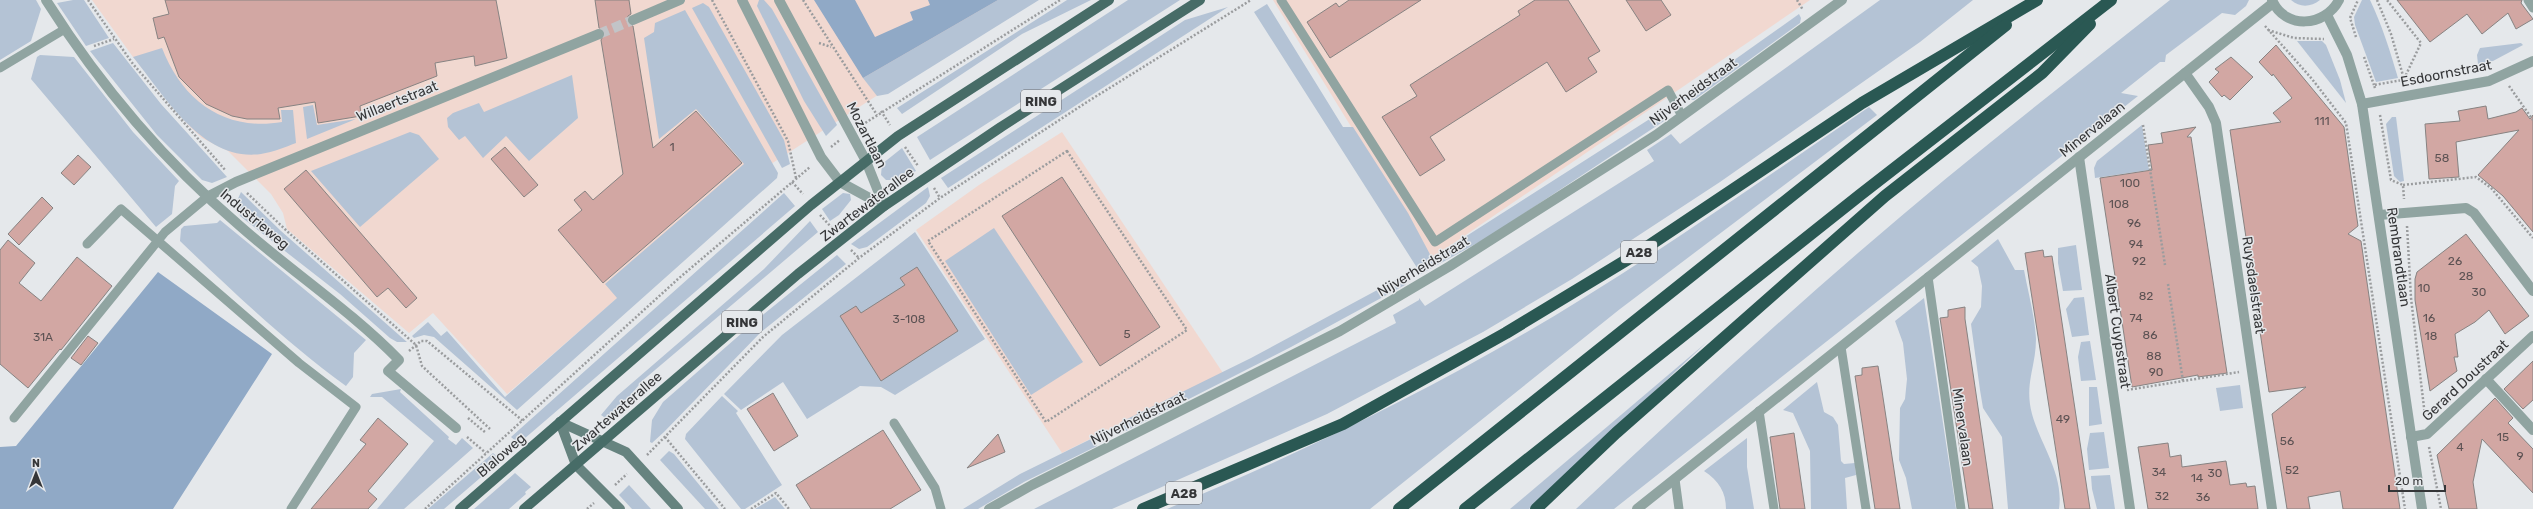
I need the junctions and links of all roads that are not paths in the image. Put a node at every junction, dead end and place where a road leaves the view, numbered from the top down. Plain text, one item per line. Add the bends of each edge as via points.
1 (46, 0) edge
2 (680, 0) edge
3 (742, 0) edge
4 (779, 0) edge
5 (1109, 0) edge
6 (1200, 0) edge
7 (1282, 0) edge
8 (1842, 0) edge
9 (2038, 0) edge
10 (2112, 0) edge
11 (2339, 0) edge
12 (2528, 0) edge
13 (2273, 1) edge
14 (2533, 8) edge
15 (2327, 15) junction
16 (633, 20) tunnel mouth
17 (64, 30) junction
18 (599, 34) tunnel mouth
19 (2533, 61) edge
20 (0, 68) edge
21 (2185, 73) junction
22 (2362, 104) junction
23 (1682, 116) junction
24 (2079, 157) junction
25 (866, 162) junction
26 (840, 182) junction
27 (207, 197) junction
28 (884, 206) junction
29 (2379, 215) junction
30 (158, 241) junction
31 (88, 244) dead end
32 (1928, 277) junction
33 (2533, 291) edge
34 (2533, 336) edge
35 (1841, 346) junction
36 (2486, 380) junction
37 (1759, 412) junction
38 (14, 418) dead end
39 (560, 422) junction
40 (894, 423) dead end
41 (456, 428) road end
42 (2533, 430) edge
43 (2411, 437) junction
44 (603, 440) junction
45 (576, 465) junction
46 (1675, 479) junction
47 (291, 509) edge
48 (460, 509) edge
49 (524, 509) edge
50 (620, 509) edge
51 (678, 509) edge
52 (941, 509) edge
53 (989, 509) edge
54 (1143, 509) edge
55 (1400, 509) edge
56 (1465, 509) edge
57 (1536, 509) edge
58 (1637, 509) edge
59 (1679, 509) edge
60 (1774, 509) edge
61 (1866, 509) edge
62 (1960, 509) edge
63 (2130, 509) edge
64 (2272, 509) edge
65 (2422, 509) edge

1 - 17 street, Industrieweg
2 - 16 street
3 - 26 street via 821,157
4 - 25 street, Mozartlaan
5 - 25 main road, Zwartewaterallee via 898,136
6 - 28 main road, Zwartewaterallee / RING via 1001,127
7 - 23 lane via 1435,242 1668,90
8 - 23 street, Nijverheidstraat
9 - 54 highway, A28 via 1862,103 1638,253 1506,333 1343,424
9 - 55 highway, A28
10 - 56 highway via 1860,195
10 - 57 highway via 2042,73 1885,196 1616,433
11 - 15 street
12 - 14 lane
13 - 15 street via 2282,14 2294,20 2315,21
13 - 21 street, Minervalaan
15 - 22 street, Rembrandtlaan via 2349,61
17 - 20 lane
17 - 27 street, Industrieweg via 142,130
18 - 27 street, Willaertstraat via 236,182
19 - 22 street, Esdoornstraat via 2502,76 2481,82
21 - 24 street, Minervalaan
21 - 64 street, Ruysdaelstraat via 2209,107 2216,123
22 - 29 street, Rembrandtlaan
23 - 53 street, Nijverheidstraat via 1493,240 1340,331
24 - 32 street, Minervalaan
24 - 63 street, Albert Cuypstraat
25 - 26 main road, Zwartewaterallee
25 - 28 street, Mozartlaan
26 - 28 street
26 - 39 main road, Zwartewaterallee
27 - 30 lane via 165,232
27 - 41 street, Industrieweg via 265,247 343,308 400,360 388,371
28 - 44 main road, Zwartewaterallee / RING
29 - 33 street via 2466,208 2474,213
29 - 43 street, Rembrandtlaan
30 - 31 lane via 121,208
30 - 38 lane
30 - 47 lane via 299,364 356,407
32 - 35 street, Minervalaan
32 - 62 lane, Minervalaan
34 - 36 street, Gerard Doustraat
35 - 37 street, Minervalaan
35 - 61 lane
36 - 42 street
36 - 43 street, Gerard Doustraat via 2427,434
37 - 46 street, Minervalaan
37 - 60 lane
39 - 44 main road
39 - 45 main road
39 - 48 main road, Blaloweg
40 - 52 lane via 935,488
43 - 65 street, Rembrandtlaan
44 - 45 main road, Zwartewaterallee / RING
44 - 51 main road via 626,452
45 - 49 main road, RING
45 - 50 main road
46 - 58 street, Minervalaan
46 - 59 lane

